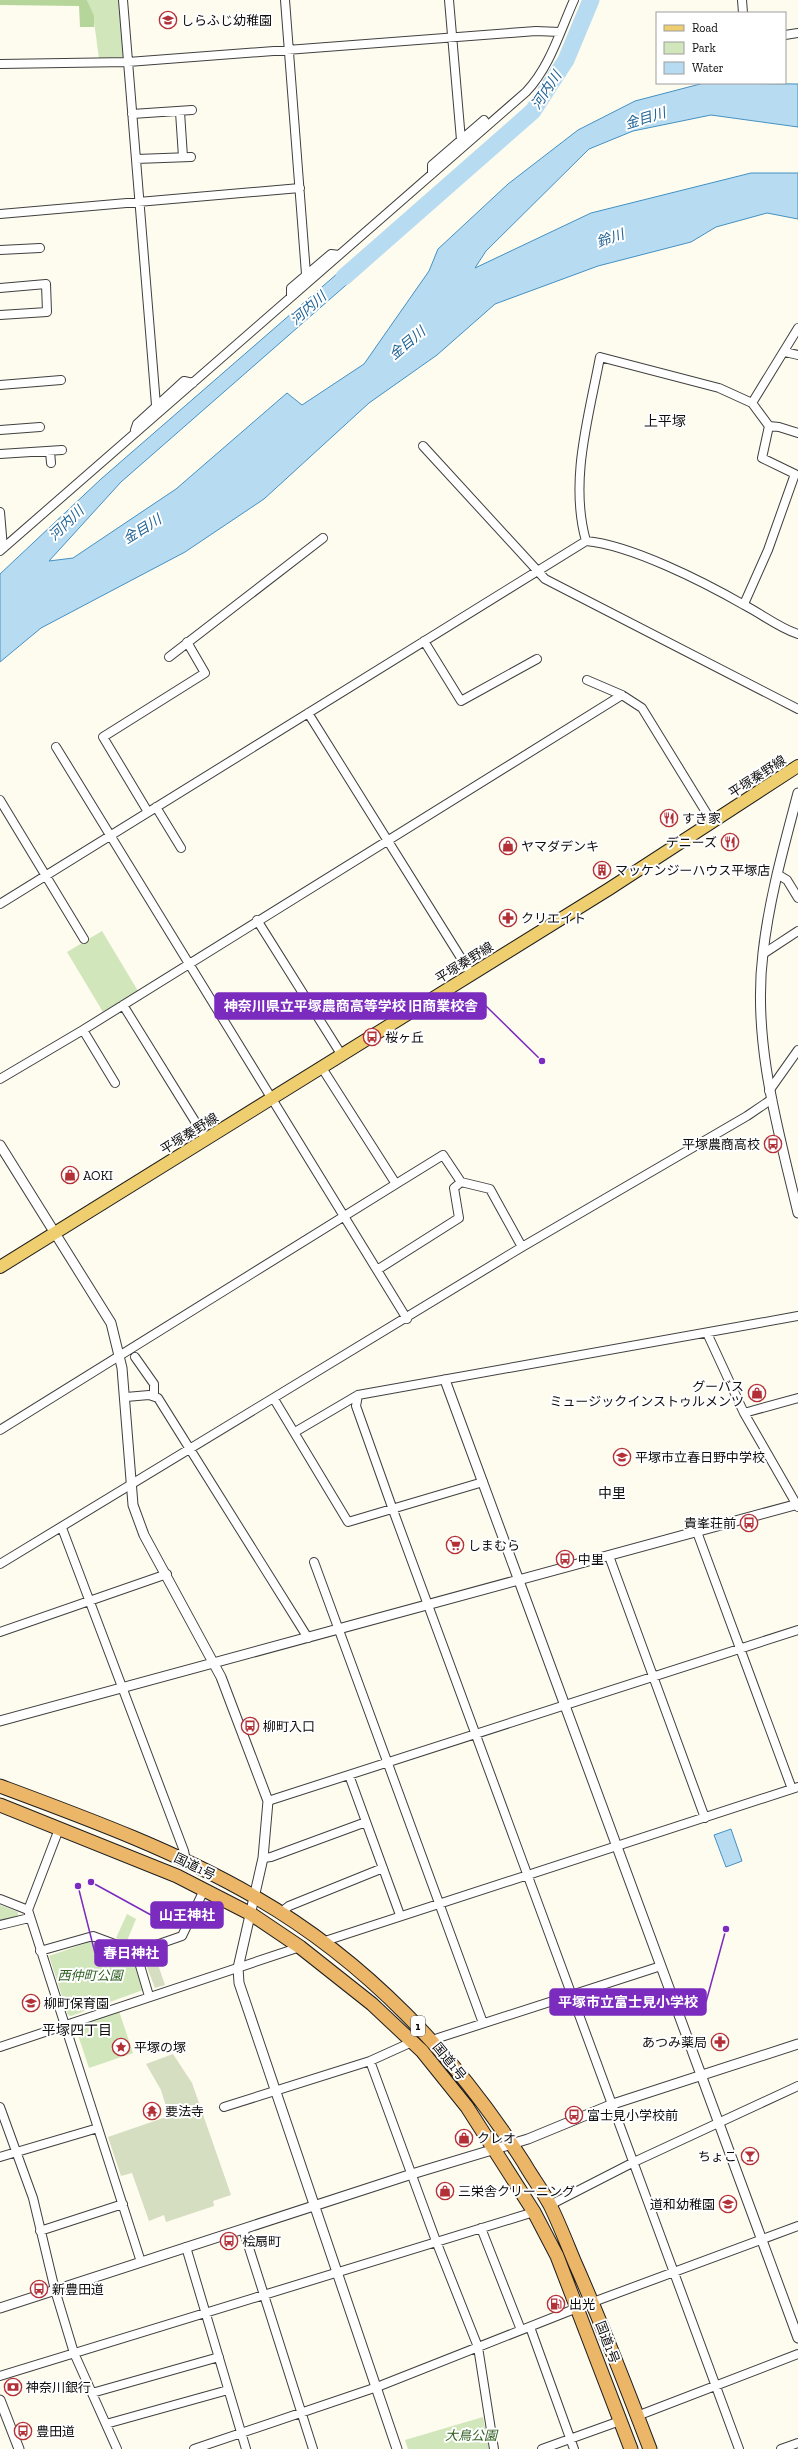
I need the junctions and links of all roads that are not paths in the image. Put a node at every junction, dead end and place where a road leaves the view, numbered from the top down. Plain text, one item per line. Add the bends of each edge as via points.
1 (123, 0) edge
2 (285, 0) edge
3 (449, 0) edge
4 (574, 0) edge
5 (742, 0) edge
6 (743, 12) edge
7 (560, 32) junction
8 (798, 34) edge
9 (786, 35) edge
10 (452, 37) junction
11 (289, 50) junction
12 (128, 62) junction
13 (0, 64) edge
14 (192, 110) dead end
15 (180, 112) junction
16 (502, 112) junction
17 (132, 114) junction
18 (461, 140) junction
19 (136, 159) junction
20 (432, 174) junction
21 (300, 188) junction
22 (140, 202) junction
23 (0, 214) edge
24 (40, 248) dead end
25 (0, 250) edge
26 (339, 254) junction
27 (306, 274) junction
28 (0, 288) edge
29 (291, 297) junction
30 (0, 315) edge
31 (798, 328) edge
32 (785, 352) junction
33 (798, 355) edge
34 (60, 380) dead end
35 (193, 383) junction
36 (0, 385) edge
37 (752, 403) junction
38 (156, 405) junction
39 (769, 426) junction
40 (40, 427) dead end
41 (0, 430) edge
42 (798, 432) edge
43 (133, 434) junction
44 (423, 446) dead end
45 (62, 450) dead end
46 (50, 451) junction
47 (0, 454) edge
48 (51, 463) dead end
49 (0, 512) edge
50 (0, 518) edge
51 (323, 538) dead end
52 (586, 541) junction
53 (1, 550) edge
54 (535, 571) junction
55 (744, 604) junction
56 (798, 634) edge
57 (424, 641) junction
58 (187, 642) junction
59 (169, 657) dead end
60 (538, 659) dead end
61 (587, 680) dead end
62 (622, 695) junction
63 (798, 709) edge
64 (308, 713) junction
65 (56, 747) dead end
66 (798, 766) edge
67 (798, 793) edge
68 (0, 800) edge
69 (156, 807) junction
70 (148, 812) junction
71 (712, 822) junction
72 (111, 835) junction
73 (387, 840) junction
74 (181, 848) dead end
75 (777, 874) junction
76 (46, 876) junction
77 (798, 898) edge
78 (0, 904) edge
79 (257, 920) junction
80 (798, 932) edge
81 (84, 939) dead end
82 (763, 954) junction
83 (188, 962) junction
84 (471, 974) junction
85 (123, 1004) junction
86 (83, 1030) junction
87 (798, 1050) edge
88 (341, 1054) junction
89 (322, 1068) junction
90 (0, 1079) edge
91 (115, 1083) dead end
92 (770, 1095) junction
93 (272, 1099) junction
94 (206, 1139) junction
95 (0, 1145) edge
96 (462, 1182) junction
97 (396, 1184) junction
98 (798, 1213) edge
99 (344, 1216) junction
100 (56, 1233) junction
101 (522, 1247) junction
102 (0, 1267) edge
103 (377, 1270) junction
104 (798, 1316) edge
105 (407, 1319) junction
106 (707, 1333) junction
107 (120, 1355) junction
108 (135, 1358) dead end
109 (445, 1380) junction
110 (358, 1395) junction
111 (154, 1396) junction
112 (126, 1397) junction
113 (798, 1398) edge
114 (274, 1399) junction
115 (744, 1413) junction
116 (0, 1430) edge
117 (295, 1432) junction
118 (191, 1450) junction
119 (483, 1482) junction
120 (131, 1486) junction
121 (797, 1505) edge
122 (393, 1510) junction
123 (62, 1528) junction
124 (697, 1532) junction
125 (609, 1556) junction
126 (314, 1562) dead end
127 (0, 1564) edge
128 (167, 1574) junction
129 (518, 1581) junction
130 (90, 1602) junction
131 (429, 1606) junction
132 (340, 1630) junction
133 (798, 1630) edge
134 (0, 1632) edge
135 (308, 1638) junction
136 (740, 1649) junction
137 (215, 1663) junction
138 (652, 1677) junction
139 (122, 1688) junction
140 (564, 1706) junction
141 (0, 1721) edge
142 (476, 1734) junction
143 (389, 1762) junction
144 (349, 1775) junction
145 (0, 1786) edge
146 (795, 1788) edge
147 (268, 1801) junction
148 (1, 1808) edge
149 (705, 1818) junction
150 (366, 1822) junction
151 (59, 1829) junction
152 (616, 1845) junction
153 (264, 1858) junction
154 (186, 1861) junction
155 (383, 1868) junction
156 (528, 1874) junction
157 (204, 1890) junction
158 (255, 1897) junction
159 (0, 1899) edge
160 (440, 1902) junction
161 (280, 1913) junction
162 (29, 1914) junction
163 (251, 1914) junction
164 (400, 1915) junction
165 (0, 1925) edge
166 (322, 1942) junction
167 (300, 1947) junction
168 (40, 1951) junction
169 (136, 1952) junction
170 (660, 1966) junction
171 (238, 1968) junction
172 (572, 1995) junction
173 (149, 1996) junction
174 (64, 2024) junction
175 (483, 2024) junction
176 (432, 2040) junction
177 (412, 2042) junction
178 (798, 2044) edge
179 (0, 2048) edge
180 (370, 2061) junction
181 (700, 2074) junction
182 (798, 2086) edge
183 (276, 2090) junction
184 (613, 2104) junction
185 (0, 2107) edge
186 (224, 2107) dead end
187 (719, 2123) junction
188 (98, 2128) junction
189 (512, 2144) junction
190 (496, 2149) junction
191 (17, 2152) junction
192 (0, 2157) edge
193 (634, 2162) junction
194 (412, 2174) junction
195 (123, 2204) junction
196 (550, 2204) junction
197 (314, 2206) junction
198 (534, 2212) junction
199 (798, 2226) edge
200 (480, 2228) junction
201 (243, 2229) junction
202 (40, 2231) junction
203 (762, 2240) junction
204 (436, 2241) junction
205 (186, 2247) junction
206 (141, 2262) junction
207 (337, 2271) junction
208 (674, 2272) junction
209 (55, 2290) junction
210 (264, 2294) junction
211 (593, 2302) junction
212 (0, 2308) edge
213 (576, 2308) junction
214 (205, 2312) junction
215 (530, 2327) junction
216 (521, 2330) junction
217 (798, 2338) edge
218 (478, 2347) junction
219 (74, 2353) junction
220 (798, 2354) edge
221 (218, 2357) junction
222 (0, 2376) edge
223 (716, 2386) junction
224 (377, 2387) junction
225 (228, 2390) junction
226 (92, 2393) junction
227 (0, 2400) edge
228 (302, 2413) junction
229 (637, 2416) junction
230 (620, 2421) junction
231 (106, 2424) junction
232 (241, 2433) junction
233 (570, 2439) junction
234 (798, 2443) edge
235 (19, 2449) edge
236 (117, 2449) edge
237 (194, 2449) edge
238 (246, 2449) edge
239 (313, 2449) edge
240 (397, 2449) edge
241 (494, 2449) edge
242 (542, 2449) edge
243 (574, 2449) edge
244 (631, 2449) edge
245 (650, 2449) edge
246 (739, 2449) edge
247 (781, 2449) edge

1 - 12 street
2 - 11 street
3 - 10 street
4 - 7 street
5 - 6 street
7 - 10 street via 536,31
7 - 16 street via 535,83
8 - 9 street
10 - 11 street
10 - 18 street
11 - 12 street
11 - 21 street
12 - 13 street
12 - 17 street
14 - 15 street
15 - 17 street
15 - 19 street via 187,157
16 - 18 street via 493,114
16 - 20 street
17 - 19 street
18 - 20 street via 432,165
19 - 22 street
20 - 26 street
21 - 22 street
21 - 27 street
22 - 23 street
22 - 38 street
24 - 25 street
26 - 27 street via 331,254
26 - 29 street
27 - 29 street via 291,288
28 - 30 street via 46,284 47,312
29 - 35 street
31 - 32 street
32 - 33 street
32 - 37 street
34 - 36 street
35 - 38 street via 184,381
35 - 43 street
37 - 39 street
37 - 52 street via 718,388 600,356 582,449 579,503
38 - 43 street via 137,424
39 - 42 street via 780,426
39 - 55 street via 762,458 795,474 768,550
40 - 41 street
43 - 53 street
44 - 54 street
45 - 46 street
46 - 47 street
46 - 48 street
49 - 50 street
50 - 53 street
51 - 58 street
52 - 54 street
52 - 55 street via 655,561
54 - 57 street
54 - 63 street via 545,579
55 - 56 street
57 - 60 street via 461,701
57 - 64 street
58 - 59 street
58 - 70 street via 205,673 103,737
61 - 62 street
62 - 71 street via 642,708
62 - 73 street
64 - 69 street
64 - 73 street
65 - 72 street
66 - 71 main road, 平塚秦野線
67 - 75 street
68 - 76 street
69 - 70 street
69 - 74 street
70 - 72 street
71 - 84 main road, 平塚秦野線
72 - 76 street
72 - 83 street
73 - 79 street
73 - 84 street
75 - 77 street via 787,880
75 - 82 street
76 - 78 street
76 - 81 street
79 - 83 street
79 - 88 street
80 - 82 street
82 - 92 street via 763,1045
83 - 85 street
83 - 93 street
84 - 88 main road, 平塚秦野線
85 - 86 street
85 - 94 street
86 - 90 street
86 - 91 street
87 - 92 street
88 - 89 main road, 平塚秦野線
89 - 93 main road, 平塚秦野線
89 - 97 street
92 - 98 street
92 - 101 street via 747,1116
93 - 94 main road, 平塚秦野線
93 - 99 street
94 - 100 main road, 平塚秦野線
95 - 100 street
96 - 97 street via 443,1155
96 - 101 street via 490,1189
96 - 103 street via 454,1188 459,1218
97 - 99 street
99 - 103 street
99 - 107 street
100 - 102 main road, 平塚秦野線
100 - 107 street via 111,1323
101 - 105 street
103 - 105 street
104 - 106 street
105 - 114 street
106 - 109 street
106 - 115 street
107 - 112 street
107 - 116 street
108 - 111 street via 154,1384
109 - 110 street
109 - 119 street
110 - 117 street
110 - 122 street via 356,1406
111 - 112 street
111 - 118 street via 158,1398
112 - 120 street
113 - 115 street
114 - 117 street
114 - 118 street
115 - 121 street
117 - 122 street via 348,1522
118 - 120 street
118 - 135 street
119 - 122 street
119 - 129 street
120 - 123 street
120 - 128 street via 133,1505 144,1535
121 - 124 street
122 - 131 street
123 - 127 street
123 - 130 street
124 - 125 street
124 - 136 street
125 - 129 street
125 - 138 street
126 - 132 street
128 - 130 street
128 - 137 street
129 - 131 street
129 - 140 street
130 - 134 street
130 - 139 street
131 - 132 street
131 - 142 street
132 - 135 street
132 - 143 street
133 - 136 street
135 - 137 street
136 - 138 street
136 - 146 street
137 - 139 street
137 - 147 street
138 - 140 street
138 - 149 street
139 - 141 street
139 - 154 street
140 - 142 street
140 - 152 street
142 - 143 street
142 - 156 street
143 - 144 street
143 - 160 street
144 - 147 street
144 - 150 street
145 - 154 highway, 国道1号 / 1 via 68,1811
146 - 149 street
147 - 153 street
148 - 151 highway, 国道1号 / 1
149 - 152 street
150 - 153 street via 271,1858
150 - 155 street
151 - 157 highway, 国道1号 / 1 via 177,1876
151 - 162 street
152 - 156 street
152 - 170 street
153 - 158 street
154 - 158 highway, 国道1号 / 1
155 - 161 street via 289,1906
155 - 164 street
156 - 160 street
156 - 172 street
157 - 163 highway, 国道1号 / 1
157 - 169 street via 182,1936
158 - 161 highway, 国道1号 / 1
158 - 163 street
159 - 162 street
160 - 164 street
160 - 175 street
161 - 166 highway, 国道1号 / 1
162 - 165 street
162 - 168 street
163 - 167 highway, 国道1号 / 1
163 - 171 street
164 - 166 street
166 - 176 highway, 国道1号 / 1 via 383,1991
167 - 171 street
167 - 177 highway, 国道1号 / 1 via 372,2004
168 - 169 street via 93,1936
168 - 174 street
169 - 173 street
170 - 172 street
170 - 181 street
171 - 173 street
171 - 183 street via 239,1983
172 - 175 street
172 - 184 street
173 - 174 street
174 - 179 street
174 - 188 street
175 - 176 street
176 - 189 highway, 国道1号 / 1 via 480,2099
177 - 180 street
177 - 190 highway, 国道1号 / 1 via 467,2107
178 - 181 street
180 - 183 street
180 - 194 street
181 - 184 street
181 - 187 street
182 - 187 street
183 - 186 street
183 - 197 street
184 - 189 street via 554,2130
184 - 193 street
185 - 191 street
187 - 193 street
187 - 203 street
188 - 191 street
188 - 195 street
189 - 190 street
189 - 196 highway, 国道1号 / 1
190 - 194 street
190 - 198 highway, 国道1号 / 1
191 - 192 street
191 - 202 street via 33,2198
193 - 196 street
193 - 208 street
194 - 197 street
194 - 204 street
195 - 202 street
195 - 206 street
196 - 211 highway, 国道1号 / 1
197 - 201 street
197 - 207 street
198 - 200 street
198 - 213 highway, 国道1号 / 1 via 557,2256
199 - 203 street
200 - 204 street
200 - 216 street
201 - 205 street
201 - 210 street
202 - 209 street
203 - 208 street
203 - 217 street
204 - 207 street
204 - 218 street
205 - 206 street
205 - 214 street
206 - 209 street
207 - 210 street
207 - 224 street
208 - 211 street
208 - 223 street
209 - 212 street
209 - 219 street
210 - 214 street
210 - 228 street
211 - 213 street
211 - 229 highway, 国道1号 / 1
213 - 215 street
213 - 230 highway, 国道1号 / 1
214 - 219 street
214 - 221 street
215 - 216 street
215 - 233 street
216 - 218 street
218 - 224 street
218 - 241 street
219 - 222 street
219 - 226 street
220 - 223 street
221 - 225 street
221 - 226 street
223 - 229 street
223 - 246 street
224 - 228 street
224 - 240 street
225 - 231 street
225 - 232 street
226 - 231 street
227 - 235 street
228 - 232 street
228 - 239 street
229 - 245 highway, 国道1号 / 1
230 - 233 street
230 - 244 highway, 国道1号 / 1
231 - 236 street
232 - 237 street
232 - 238 street
233 - 242 street
233 - 243 street
234 - 247 street

